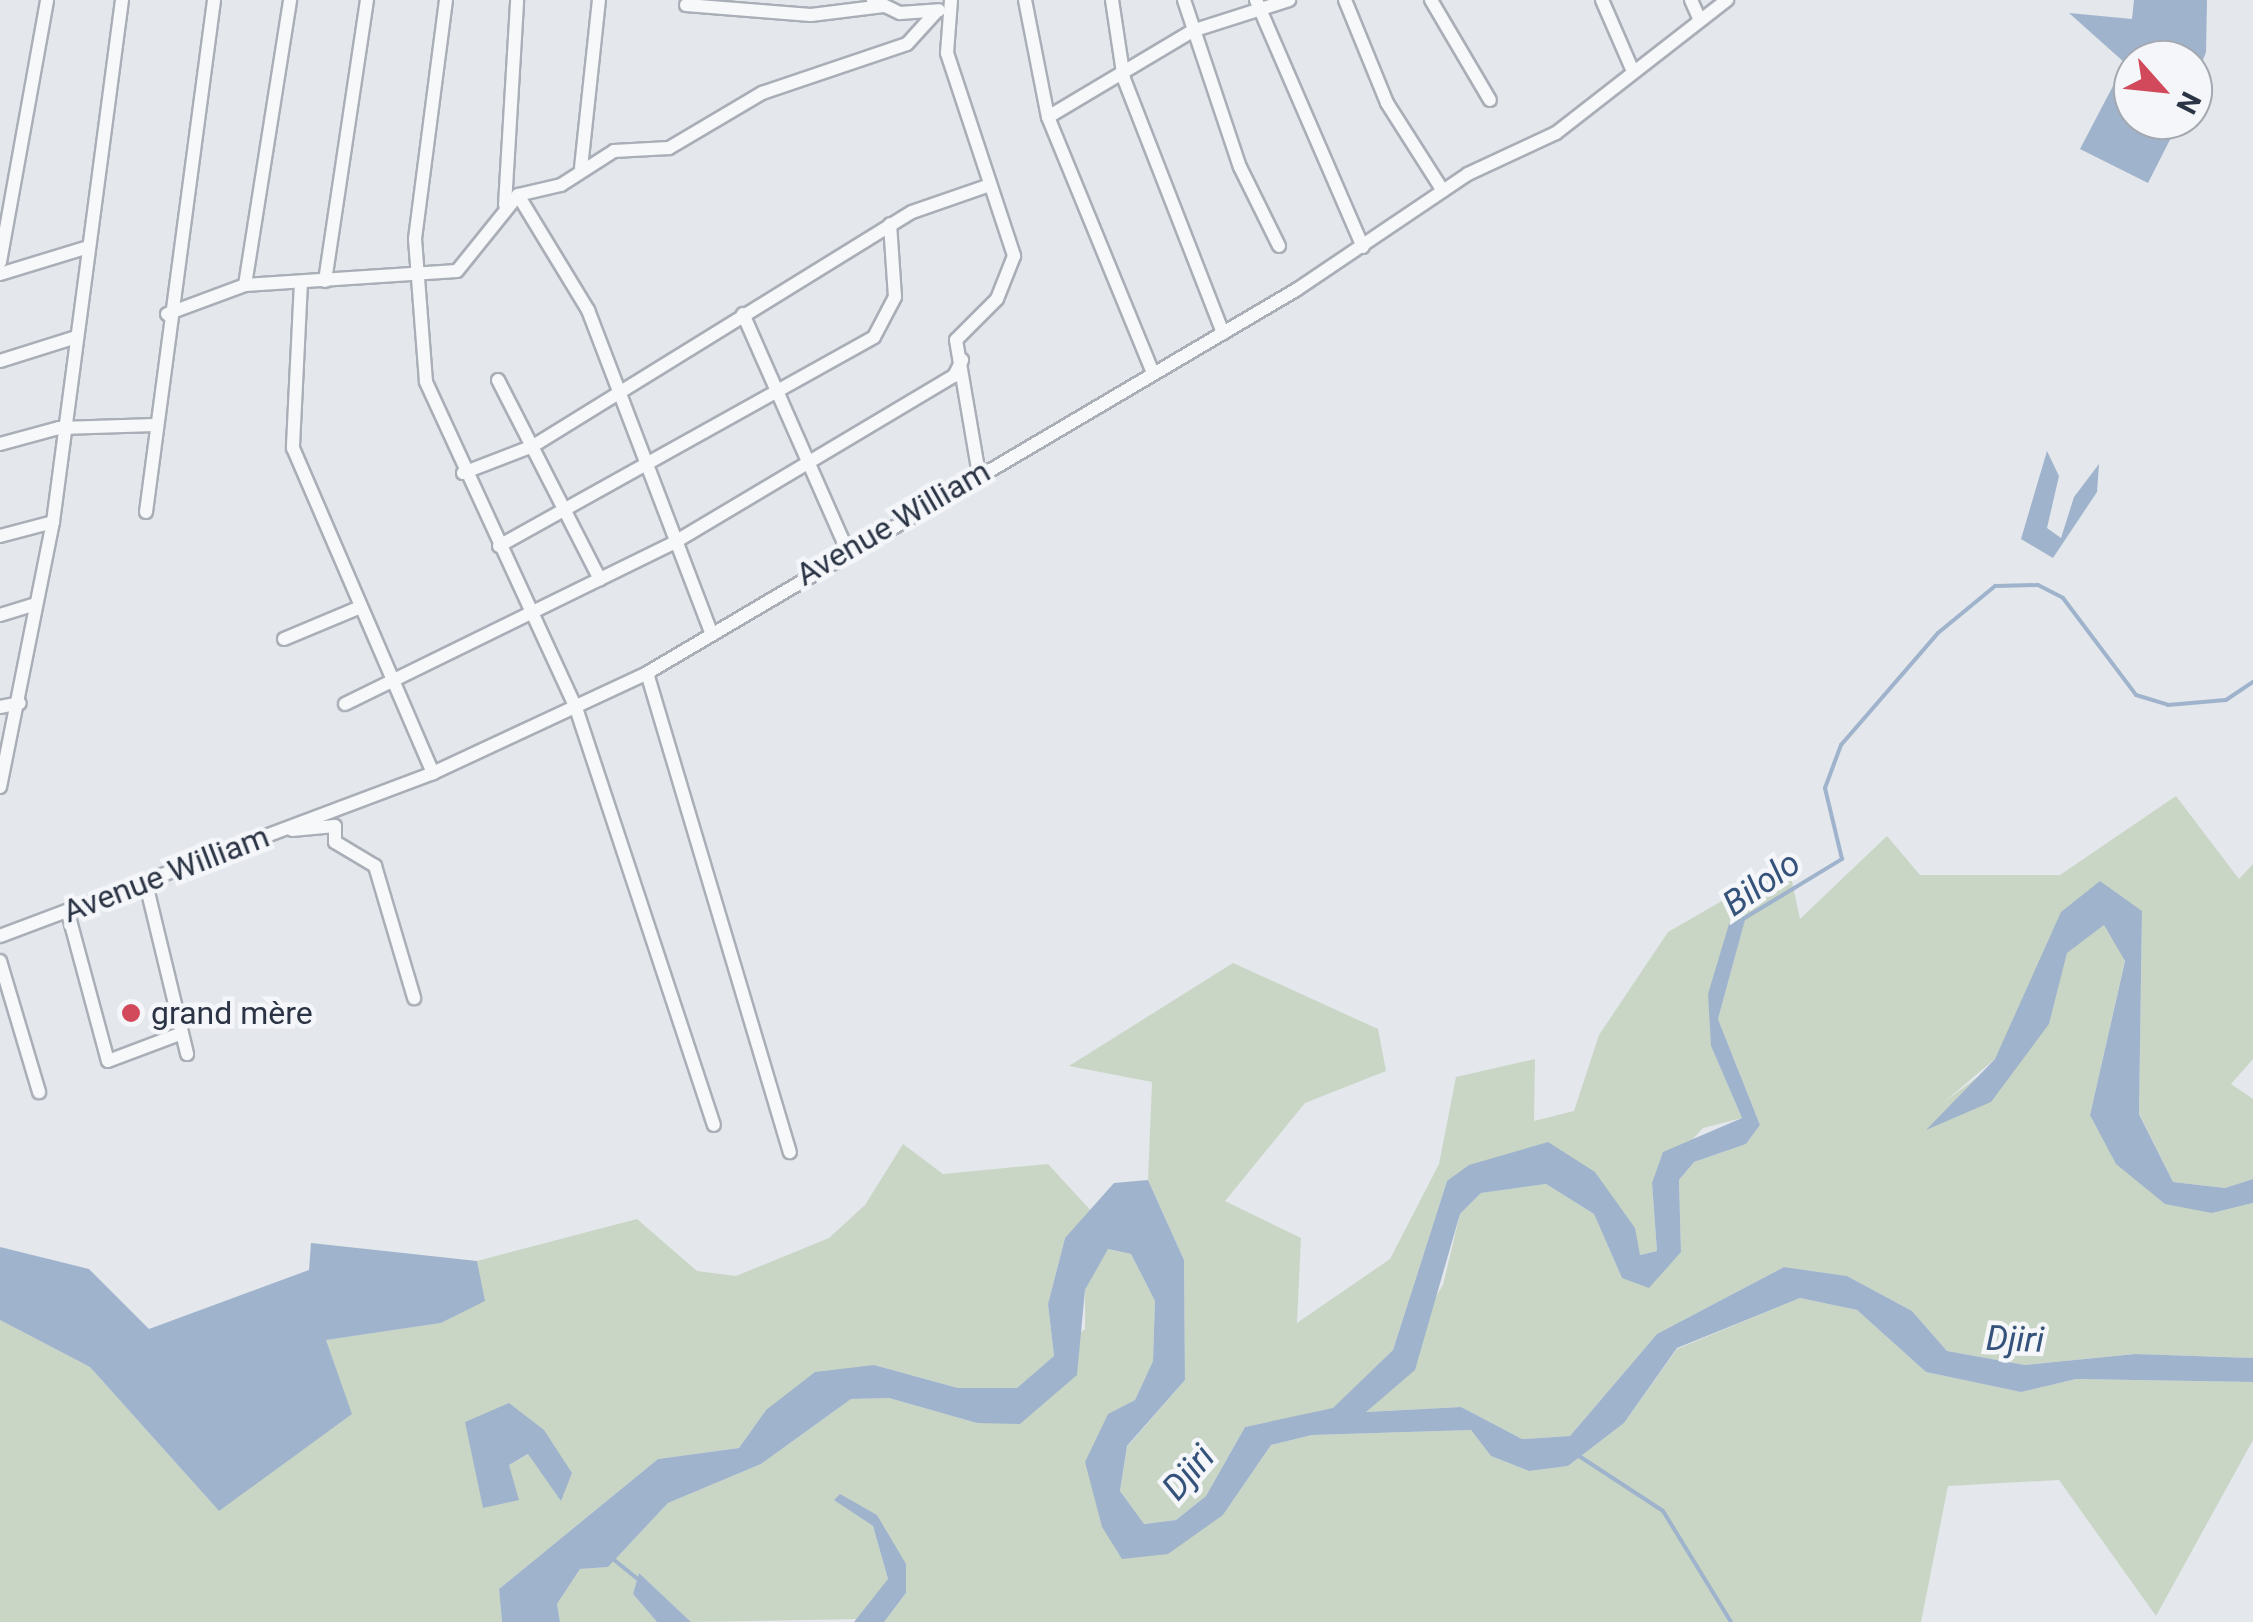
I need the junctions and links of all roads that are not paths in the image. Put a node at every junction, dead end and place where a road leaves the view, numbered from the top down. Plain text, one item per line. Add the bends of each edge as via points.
1 (47, 0) edge
2 (122, 0) edge
3 (214, 0) edge
4 (290, 0) edge
5 (367, 0) edge
6 (446, 0) edge
7 (518, 0) edge
8 (600, 0) edge
9 (1024, 0) edge
10 (1112, 0) edge
11 (1184, 0) edge
12 (1256, 0) edge
13 (1289, 0) edge
14 (1345, 0) edge
15 (1431, 0) edge
16 (1602, 0) edge
17 (1691, 0) edge
18 (1727, 0) edge
19 (950, 2) edge
20 (878, 3) edge
21 (686, 5) dead end
22 (936, 12) junction
23 (1259, 15) junction
24 (1699, 18) junction
25 (1192, 31) junction
26 (1632, 69) junction
27 (1124, 80) junction
28 (1490, 100) dead end
29 (1048, 117) junction
30 (581, 168) junction
31 (987, 186) junction
32 (1443, 191) junction
33 (518, 196) junction
34 (505, 205) junction
35 (890, 224) junction
36 (1279, 246) dead end
37 (1363, 247) junction
38 (84, 248) junction
39 (0, 262) edge
40 (0, 274) edge
41 (414, 275) junction
42 (325, 280) junction
43 (301, 282) junction
44 (245, 285) junction
45 (166, 314) junction
46 (743, 314) junction
47 (1223, 334) junction
48 (76, 338) junction
49 (962, 360) junction
50 (0, 361) edge
51 (1153, 373) junction
52 (498, 380) dead end
53 (780, 390) junction
54 (612, 393) junction
55 (157, 425) junction
56 (59, 428) junction
57 (0, 444) edge
58 (533, 446) junction
59 (808, 462) junction
60 (643, 464) junction
61 (462, 472) junction
62 (978, 474) junction
63 (566, 507) junction
64 (146, 512) dead end
65 (53, 522) junction
66 (0, 536) edge
67 (675, 542) junction
68 (498, 546) junction
69 (846, 550) junction
70 (600, 579) junction
71 (34, 606) junction
72 (358, 608) junction
73 (529, 614) junction
74 (0, 616) edge
75 (711, 632) junction
76 (284, 639) dead end
77 (647, 673) junction
78 (395, 682) junction
79 (20, 703) junction
80 (345, 704) dead end
81 (0, 708) edge
82 (576, 708) junction
83 (433, 772) junction
84 (0, 787) edge
85 (281, 830) junction
86 (146, 884) junction
87 (68, 913) junction
88 (0, 936) edge
89 (0, 961) edge
90 (414, 998) dead end
91 (182, 1033) junction
92 (187, 1054) dead end
93 (39, 1092) dead end
94 (714, 1125) dead end
95 (790, 1152) dead end

1 - 39 street
2 - 38 street
3 - 45 street
4 - 44 street
5 - 42 street
6 - 41 street
7 - 34 street
8 - 30 street
9 - 29 street
10 - 27 street
11 - 25 street
12 - 23 street
13 - 23 street
14 - 32 street via 1387,103
15 - 28 street
16 - 26 street
17 - 24 street
18 - 24 street, Avenue William
19 - 22 street
19 - 31 street via 946,53
20 - 21 street via 811,15
20 - 22 street
22 - 30 street via 906,44 762,94 669,148 614,151
23 - 25 street
23 - 37 street
24 - 26 street, Avenue William
25 - 27 street
25 - 36 street
26 - 32 street, Avenue William via 1556,133
27 - 29 street
27 - 47 street
29 - 51 street
30 - 33 street via 560,185
31 - 35 street
31 - 49 street via 1014,256 997,299 957,336
32 - 37 street, Avenue William
33 - 34 street
33 - 54 street via 588,310
34 - 41 street via 466,265
35 - 46 street
35 - 53 street via 889,319
37 - 47 street, Avenue William
38 - 40 street
38 - 48 street
41 - 42 street
41 - 61 street via 426,382
42 - 43 street
43 - 44 street
43 - 72 street via 293,448
44 - 45 street
45 - 55 street
46 - 53 street
46 - 54 street
47 - 51 street, Avenue William
48 - 50 street
48 - 56 street
49 - 59 street via 957,374
49 - 62 street via 963,418
51 - 62 street, Avenue William
52 - 58 street
53 - 59 street
53 - 60 street
54 - 58 street
54 - 60 street
55 - 56 street
55 - 64 street
56 - 57 street
56 - 65 street
58 - 61 street
58 - 63 street
59 - 67 street
59 - 69 street
60 - 63 street
60 - 67 street
61 - 68 street
62 - 69 street, Avenue William
63 - 68 street
63 - 70 street
65 - 66 street
65 - 71 street
67 - 70 street
67 - 75 street
68 - 73 street
69 - 75 street, Avenue William
70 - 73 street
71 - 74 street
71 - 79 street
72 - 76 street
72 - 78 street
73 - 78 street
73 - 82 street
75 - 77 street, Avenue William
77 - 82 street, Avenue William
77 - 95 street
78 - 80 street
78 - 83 street
79 - 81 street
79 - 84 street
82 - 83 street, Avenue William
82 - 94 street
83 - 85 street, Avenue William
85 - 86 street, Avenue William
85 - 90 street via 335,826 336,842 375,866
86 - 87 street, Avenue William
86 - 91 street
87 - 88 street, Avenue William
87 - 91 street via 108,1061
89 - 93 street
91 - 92 street

